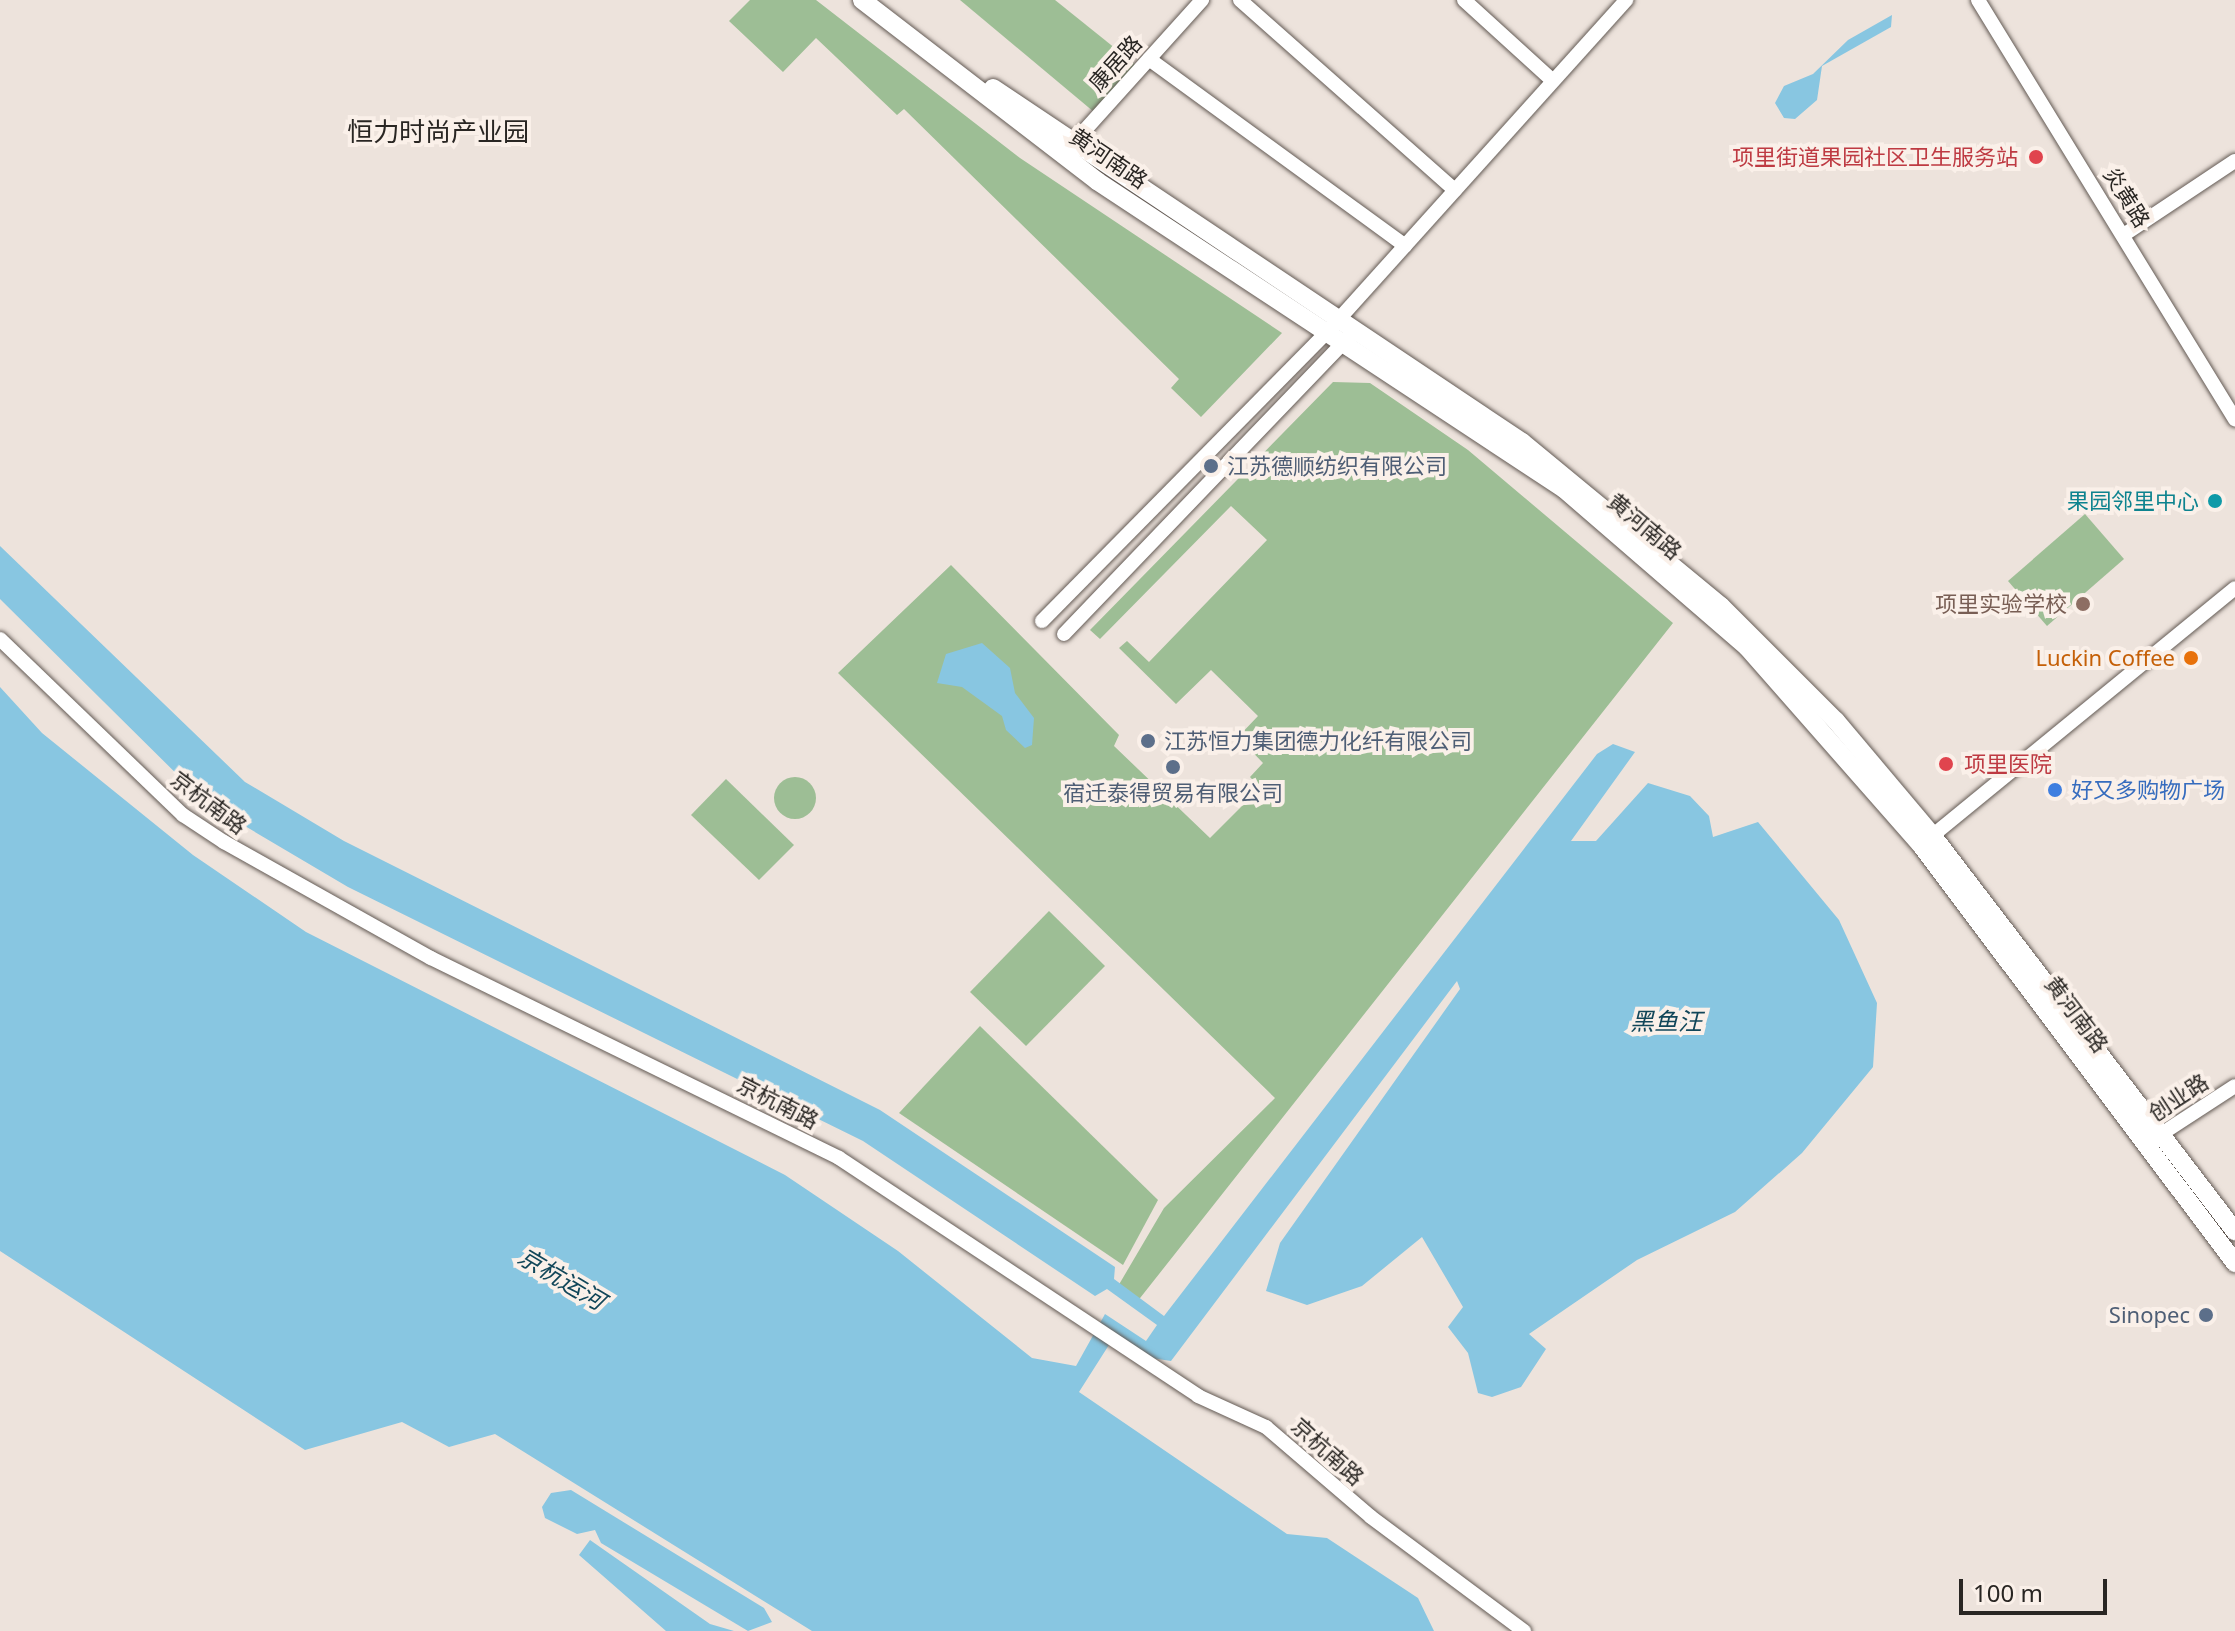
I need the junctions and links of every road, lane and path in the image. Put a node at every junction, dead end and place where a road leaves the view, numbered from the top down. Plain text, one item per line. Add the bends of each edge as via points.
1 (862, 0) edge
2 (881, 0) edge
3 (1202, 0) edge
4 (1240, 0) edge
5 (1464, 0) edge
6 (1626, 0) edge
7 (1978, 0) edge
8 (1149, 59) junction
9 (1553, 81) junction
10 (1066, 151) junction
11 (2235, 161) edge
12 (1455, 190) junction
13 (2125, 234) junction
14 (1405, 246) junction
15 (1343, 329) junction
16 (2235, 419) edge
17 (2235, 588) edge
18 (1042, 621) dead end
19 (1064, 634) dead end
20 (0, 639) edge
21 (1927, 840) junction
22 (2235, 1086) edge
23 (2162, 1134) junction
24 (2145, 1145) junction
25 (2235, 1231) edge
26 (2235, 1263) edge
27 (1524, 1631) edge

1 - 10 main road, 黄河南路
2 - 10 main road, 黄河南路
3 - 8 street, 康居路
4 - 12 street
5 - 9 street
6 - 9 street
7 - 13 street, 炎黄路
8 - 10 street, 康居路
8 - 14 street
9 - 12 street
10 - 15 main road, 黄河南路
11 - 13 street
12 - 14 street
13 - 16 street, 炎黄路
14 - 15 street
15 - 18 street
15 - 19 street
15 - 21 main road, 黄河南路 via 1564,489 1657,568 1757,657
17 - 21 street
20 - 27 street, 京杭南路 via 183,815 224,842 431,958 839,1158 1198,1396 1266,1427 1371,1517
21 - 23 main road, 黄河南路
21 - 24 main road, 黄河南路
22 - 23 street, 创业路
23 - 24 street, 创业路
23 - 25 main road, 黄河南路
24 - 26 main road, 黄河南路

